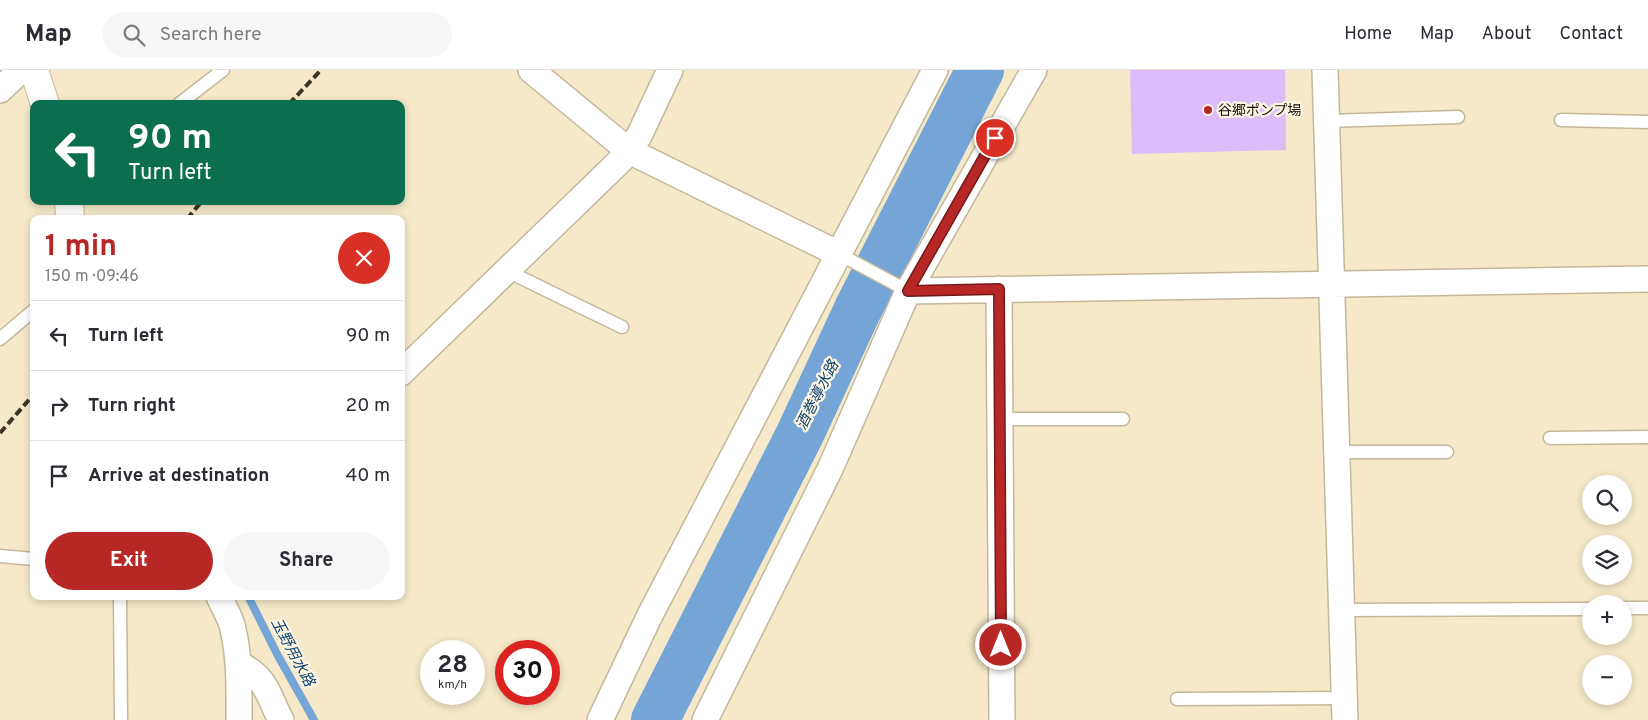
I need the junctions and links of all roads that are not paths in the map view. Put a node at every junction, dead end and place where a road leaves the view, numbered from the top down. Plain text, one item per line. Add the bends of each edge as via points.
1 (21, 70) edge
2 (34, 70) edge
3 (223, 70) edge
4 (531, 70) edge
5 (670, 70) edge
6 (1034, 70) edge
7 (1325, 70) edge
8 (933, 71) edge
9 (0, 90) edge
10 (43, 100) edge
11 (184, 100) edge
12 (1458, 117) dead end
13 (1327, 120) junction
14 (1561, 120) dead end
15 (1648, 122) edge
16 (628, 151) junction
17 (846, 259) junction
18 (507, 271) junction
19 (1648, 279) edge
20 (1333, 284) junction
21 (901, 288) junction
22 (999, 289) junction
23 (30, 313) edge
24 (622, 327) dead end
25 (0, 339) edge
26 (405, 369) edge
27 (1000, 419) junction
28 (1123, 419) dead end
29 (1648, 437) edge
30 (1550, 438) dead end
31 (1337, 452) junction
32 (1447, 452) dead end
33 (0, 556) edge
34 (30, 559) edge
35 (120, 600) edge
36 (220, 600) edge
37 (1632, 608) edge
38 (1648, 608) edge
39 (1582, 609) edge
40 (1342, 610) junction
41 (239, 664) junction
42 (1177, 699) dead end
43 (1344, 709) edge
44 (121, 720) edge
45 (239, 720) edge
46 (281, 720) edge
47 (600, 720) edge
48 (705, 720) edge
49 (1002, 720) edge

1 - 9 street
2 - 10 street
3 - 11 lane
4 - 16 street
5 - 16 street via 639,136
6 - 21 street
7 - 13 street
8 - 17 street
12 - 13 lane
13 - 20 street
14 - 15 lane
16 - 17 street
16 - 18 street
17 - 21 lane
17 - 47 street via 650,615
18 - 24 lane
18 - 26 street
19 - 20 street
20 - 22 street
20 - 31 street
21 - 22 street
21 - 48 street via 830,469
22 - 27 street
23 - 25 lane
27 - 28 lane
27 - 49 street
29 - 30 lane
31 - 32 lane
31 - 40 street
33 - 34 lane
35 - 44 lane
36 - 41 street via 231,623
37 - 38 lane
39 - 40 lane
40 - 43 street
41 - 45 street
41 - 46 street via 252,671 265,686
42 - 43 lane

